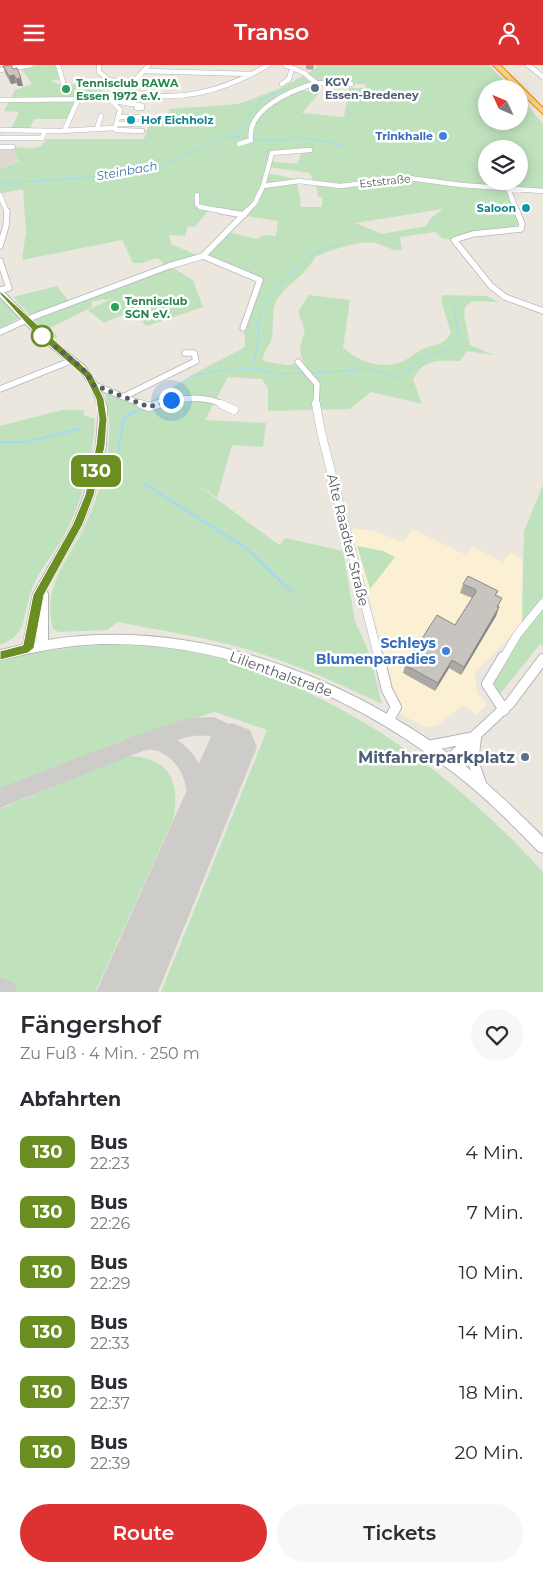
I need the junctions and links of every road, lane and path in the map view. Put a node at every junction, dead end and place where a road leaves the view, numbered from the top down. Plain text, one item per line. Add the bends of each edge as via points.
1 (32, 65) edge
2 (58, 65) edge
3 (99, 65) edge
4 (149, 65) edge
5 (268, 65) edge
6 (285, 65) edge
7 (496, 65) edge
8 (502, 65) edge
9 (528, 65) edge
10 (292, 68) junction
11 (0, 70) edge
12 (534, 70) junction
13 (145, 71) junction
14 (543, 71) edge
15 (253, 74) junction
16 (543, 77) edge
17 (62, 82) dead end
18 (316, 83) junction
19 (282, 84) dead end
20 (351, 84) dead end
21 (132, 85) junction
22 (0, 100) edge
23 (78, 100) junction
24 (112, 100) junction
25 (543, 106) edge
26 (139, 109) dead end
27 (543, 112) edge
28 (101, 116) dead end
29 (119, 117) junction
30 (147, 117) dead end
31 (142, 123) dead end
32 (116, 126) junction
33 (97, 128) junction
34 (65, 129) junction
35 (2, 130) dead end
36 (45, 131) junction
37 (142, 131) dead end
38 (0, 138) edge
39 (239, 144) dead end
40 (0, 147) edge
41 (13, 147) dead end
42 (310, 150) dead end
43 (263, 185) junction
44 (478, 185) edge
45 (509, 190) edge
46 (528, 190) edge
47 (543, 191) edge
48 (0, 195) edge
49 (197, 195) dead end
50 (244, 215) junction
51 (0, 246) edge
52 (203, 256) junction
53 (0, 261) edge
54 (0, 291) edge
55 (543, 311) edge
56 (25, 319) junction
57 (243, 328) dead end
58 (0, 332) edge
59 (185, 353) dead end
60 (72, 360) junction
61 (298, 362) dead end
62 (94, 385) junction
63 (0, 389) edge
64 (125, 397) junction
65 (234, 410) dead end
66 (45, 584) junction
67 (543, 603) edge
68 (42, 645) junction
69 (28, 648) junction
70 (0, 655) edge
71 (543, 659) edge
72 (504, 709) junction
73 (389, 720) junction
74 (476, 736) junction
75 (428, 746) junction
76 (471, 752) junction
77 (452, 764) junction
78 (484, 789) junction
79 (543, 845) edge

1 - 11 street
2 - 17 street
3 - 21 street via 98,72 105,78
4 - 13 street
5 - 15 street
6 - 10 street
7 - 27 highway
8 - 25 highway
9 - 12 street
10 - 18 street
10 - 19 street via 289,79
12 - 14 street
12 - 16 street
13 - 15 street
13 - 21 street
15 - 21 street via 216,91 195,96 125,91
18 - 20 street
18 - 39 street via 298,89 268,107 256,119 250,131 251,140
22 - 23 street
23 - 24 street
23 - 34 street
24 - 26 street
24 - 29 street via 120,107
28 - 33 street
29 - 30 street
29 - 32 street
31 - 32 street
32 - 33 street
32 - 37 street via 116,130
33 - 34 street
34 - 36 street
35 - 36 street
36 - 38 street via 42,138
40 - 41 street
42 - 43 street via 272,153
43 - 44 street, Eststraße via 304,181 340,186 409,178
43 - 50 street via 258,198
45 - 55 street via 521,229 473,234 454,240 491,286 505,297
46 - 47 street, Eststraße
48 - 51 street via 7,209 8,222
49 - 50 street via 200,207
50 - 52 street
52 - 56 street
52 - 57 street via 260,280
53 - 54 street via 9,287
54 - 56 main road
56 - 58 street
56 - 60 main road
59 - 64 street via 194,353 197,359 181,372 151,381
60 - 62 main road
60 - 63 street
61 - 73 street, Alte Raadter Straße via 317,384 316,407 321,432 387,690 396,707
62 - 64 street
62 - 66 main road via 103,407 96,472 78,524
64 - 65 street via 149,407 171,400 203,398
66 - 68 main road
66 - 69 main road via 38,595
67 - 72 street via 517,635 487,684
68 - 69 main road, Lilienthalstraße
68 - 73 main road, Lilienthalstraße via 128,639 218,652 304,679
69 - 70 main road, Lilienthalstraße
71 - 72 street
72 - 74 street
73 - 75 main road, Lilienthalstraße
74 - 75 street
74 - 76 street
74 - 77 street
75 - 77 main road, Lilienthalstraße
76 - 77 street
76 - 78 street via 472,764
77 - 78 main road, Lilienthalstraße
78 - 79 main road, Lilienthalstraße

